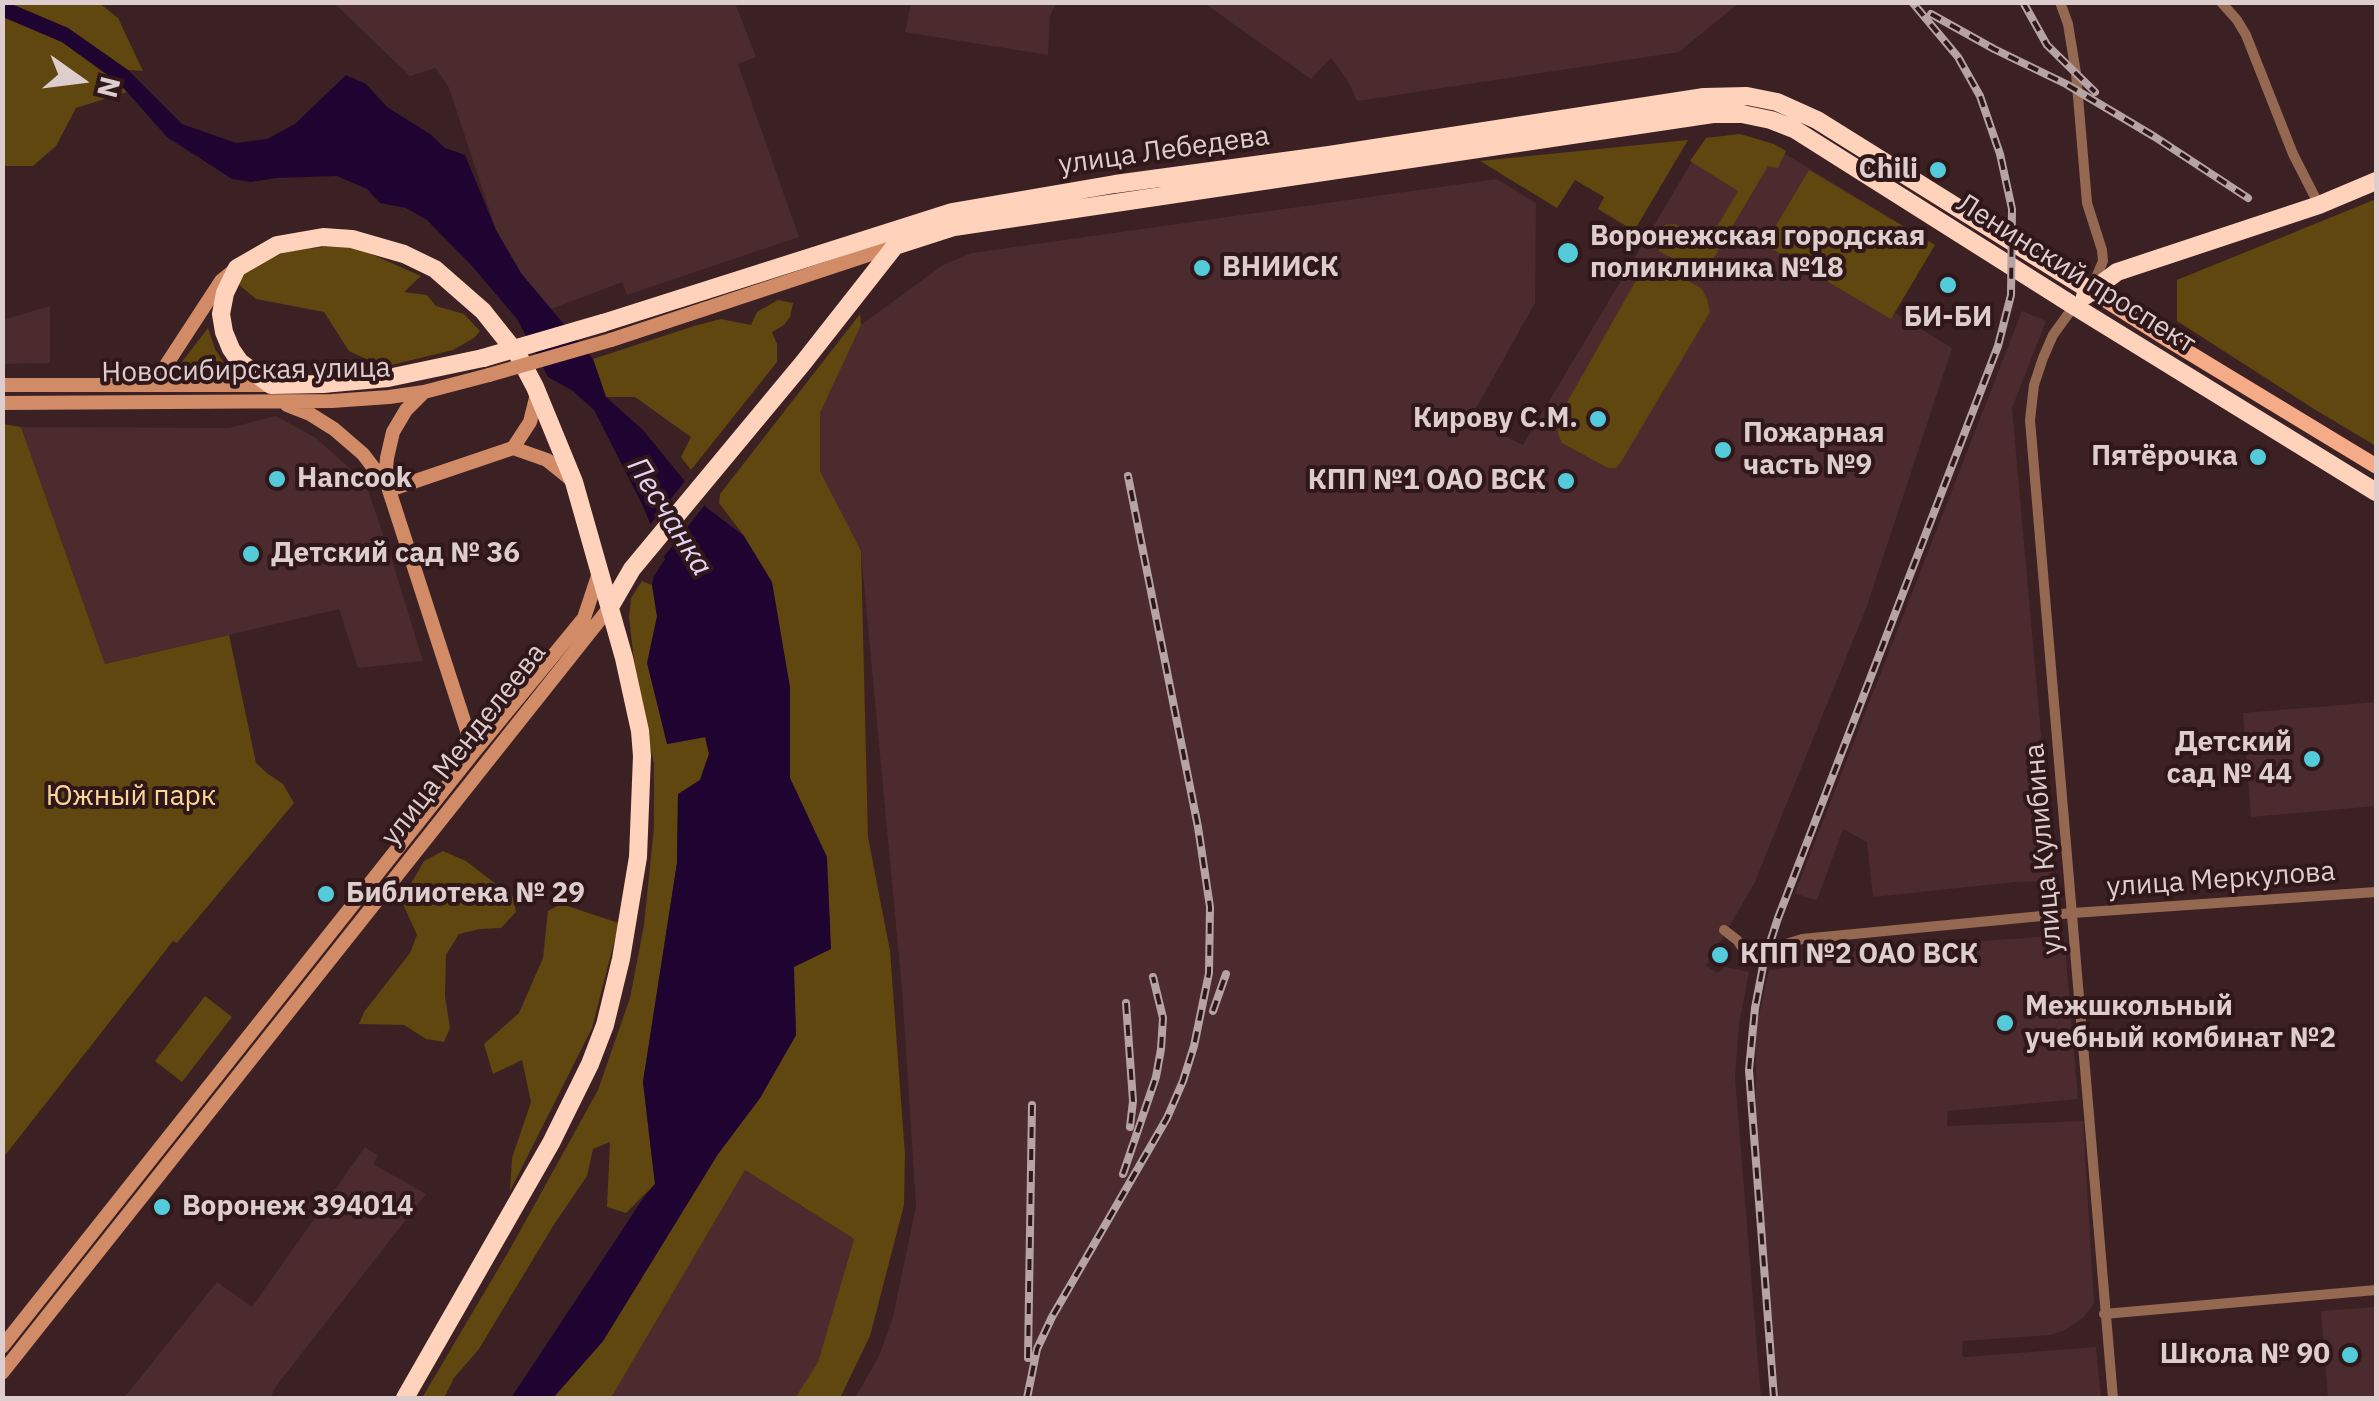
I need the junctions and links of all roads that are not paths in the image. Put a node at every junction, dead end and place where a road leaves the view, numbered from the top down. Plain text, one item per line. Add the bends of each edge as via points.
1 (2060, 2) edge
2 (2222, 2) edge
3 (1745, 105) junction
4 (2376, 181) edge
5 (2318, 205) junction
6 (894, 246) junction
7 (237, 268) junction
8 (2091, 291) junction
9 (2074, 306) junction
10 (607, 331) junction
11 (486, 366) junction
12 (2, 384) edge
13 (153, 385) junction
14 (536, 387) junction
15 (424, 392) junction
16 (274, 393) junction
17 (2, 403) edge
18 (514, 448) junction
19 (2376, 466) edge
20 (574, 482) junction
21 (389, 490) junction
22 (2376, 492) edge
23 (600, 569) junction
24 (608, 600) junction
25 (584, 618) junction
26 (474, 752) junction
27 (2376, 892) edge
28 (2073, 913) junction
29 (1724, 930) dead end
30 (286, 1002) junction
31 (2376, 1290) edge
32 (2104, 1314) junction
33 (2, 1346) edge
34 (2, 1373) edge
35 (404, 1398) edge
36 (2113, 1398) edge

1 - 8 street via 2076,73 2088,203 2102,250
2 - 5 street via 2246,34
3 - 6 highway, улица Лебедева via 954,228
3 - 8 highway, Ленинский проспект via 1777,102 1817,120
3 - 9 highway, Ленинский проспект via 1794,129
3 - 10 highway, улица Лебедева via 1704,96 952,212
4 - 5 highway
5 - 8 highway via 2117,272
6 - 10 street, улица Лебедева
6 - 24 highway, улица Менделеева
7 - 13 street
7 - 14 highway via 277,244 323,237 404,254 435,269 484,311
7 - 16 highway via 221,314 224,332 240,362
8 - 9 highway
8 - 19 main road, Ленинский проспект
9 - 22 highway, Ленинский проспект
9 - 28 street, улица Кулибина via 2043,358 2030,420
10 - 11 highway, bridge
11 - 15 street, Новосибирская улица
11 - 16 highway, Новосибирская улица
12 - 13 street, Новосибирская улица
13 - 16 street, Новосибирская улица
14 - 18 street via 530,422
14 - 20 highway
15 - 16 street, Новосибирская улица
15 - 21 street via 393,432
16 - 17 street, Новосибирская улица
16 - 21 street via 334,429
18 - 20 street via 547,460
18 - 21 street
20 - 23 highway
21 - 26 street
23 - 24 highway
23 - 25 street, улица Менделеева
24 - 25 street, улица Менделеева
24 - 30 street, улица Менделеева
24 - 35 highway via 642,756 638,858 613,996 566,1115
25 - 26 street, улица Менделеева
26 - 30 street, улица Менделеева
27 - 28 street, улица Меркулова
28 - 29 street, улица Меркулова via 1802,939 1748,956
28 - 32 street, улица Кулибина
30 - 33 street, улица Менделеева
30 - 34 street, улица Менделеева
31 - 32 street
32 - 36 street, улица Кулибина

